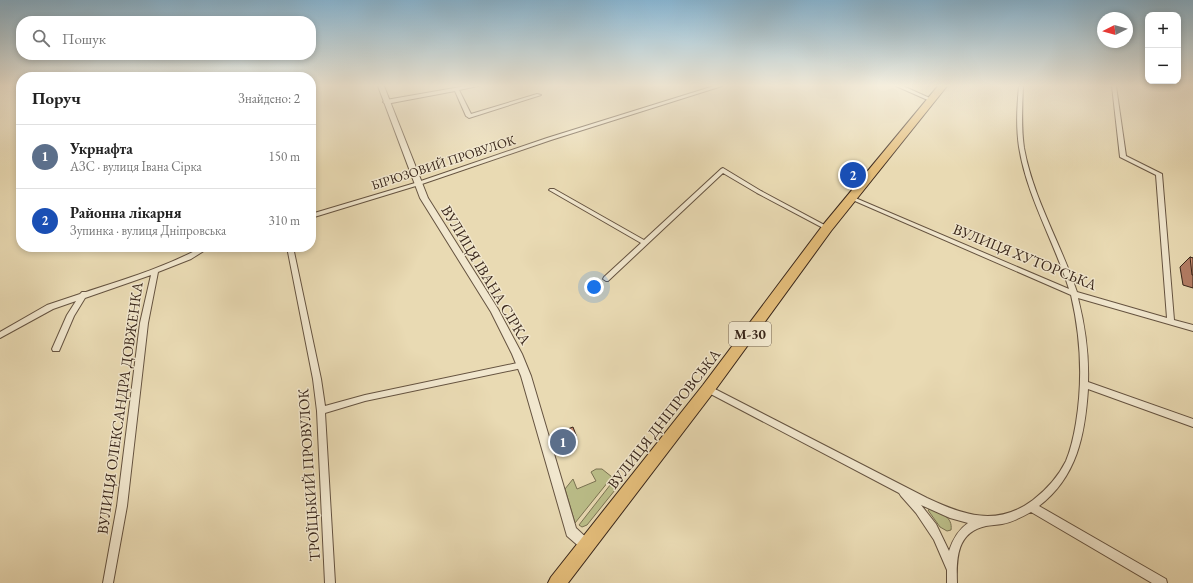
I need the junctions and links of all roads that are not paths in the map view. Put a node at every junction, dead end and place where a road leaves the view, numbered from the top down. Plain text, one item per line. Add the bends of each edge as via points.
1 (390, 113) edge
2 (468, 113) edge
3 (478, 113) edge
4 (632, 113) edge
5 (921, 113) edge
6 (1021, 113) edge
7 (1117, 113) edge
8 (417, 184) junction
9 (552, 190) dead end
10 (851, 198) junction
11 (316, 214) edge
12 (828, 228) junction
13 (645, 243) junction
14 (198, 252) edge
15 (291, 252) edge
16 (155, 271) junction
17 (606, 279) dead end
18 (84, 294) junction
19 (1074, 294) junction
20 (1171, 322) junction
21 (1193, 328) edge
22 (0, 335) edge
23 (56, 349) dead end
24 (522, 364) junction
25 (1084, 384) junction
26 (708, 389) junction
27 (321, 411) junction
28 (1193, 423) edge
29 (899, 488) junction
30 (1031, 507) junction
31 (989, 521) junction
32 (586, 545) junction
33 (951, 568) junction
34 (108, 583) edge
35 (330, 583) edge
36 (557, 583) edge
37 (952, 583) edge
38 (1162, 583) edge

1 - 8 street, ВУЛИЦЯ ІВАНА СІРКА
2 - 3 street via 469,116
4 - 8 street, БІРЮЗОВИЙ ПРОВУЛОК
5 - 10 highway, ВУЛИЦЯ ДНІПРОВСЬКА / М-30
6 - 19 street via 1021,140 1028,174
7 - 20 street via 1123,157 1160,174
8 - 11 street, БІРЮЗОВИЙ ПРОВУЛОК
8 - 24 street, ВУЛИЦЯ ІВАНА СІРКА via 495,310
9 - 13 street
10 - 12 highway, ВУЛИЦЯ ДНІПРОВСЬКА / М-30
10 - 19 street, ВУЛИЦЯ ХУТОРСЬКА
12 - 13 street via 723,170
12 - 26 highway, ВУЛИЦЯ ДНІПРОВСЬКА / М-30
13 - 17 street
14 - 16 street, ВУЛИЦЯ ОЛЕКСАНДРА ДОВЖЕНКА
15 - 27 street, ТРОЇЦЬКИЙ ПРОВУЛОК
16 - 18 street
16 - 34 street, ВУЛИЦЯ ОЛЕКСАНДРА ДОВЖЕНКА via 144,323 122,506
18 - 22 street via 50,307
18 - 23 street via 71,315
19 - 20 street, ВУЛИЦЯ ХУТОРСЬКА
19 - 25 street via 1081,324
20 - 21 street, ВУЛИЦЯ ХУТОРСЬКА
24 - 27 street via 365,398
24 - 32 street, ВУЛИЦЯ ІВАНА СІРКА via 571,532
25 - 28 street
25 - 30 street via 1080,431 1073,457 1063,477 1049,493
26 - 29 street
26 - 32 highway, ВУЛИЦЯ ДНІПРОВСЬКА / М-30
27 - 35 street, ТРОЇЦЬКИЙ ПРОВУЛОК
29 - 31 street via 947,511
29 - 33 street via 924,514 936,532
30 - 31 street via 1012,516
30 - 38 street
31 - 33 street via 963,532 956,545
32 - 36 highway, ВУЛИЦЯ ДНІПРОВСЬКА / М-30
33 - 37 street

